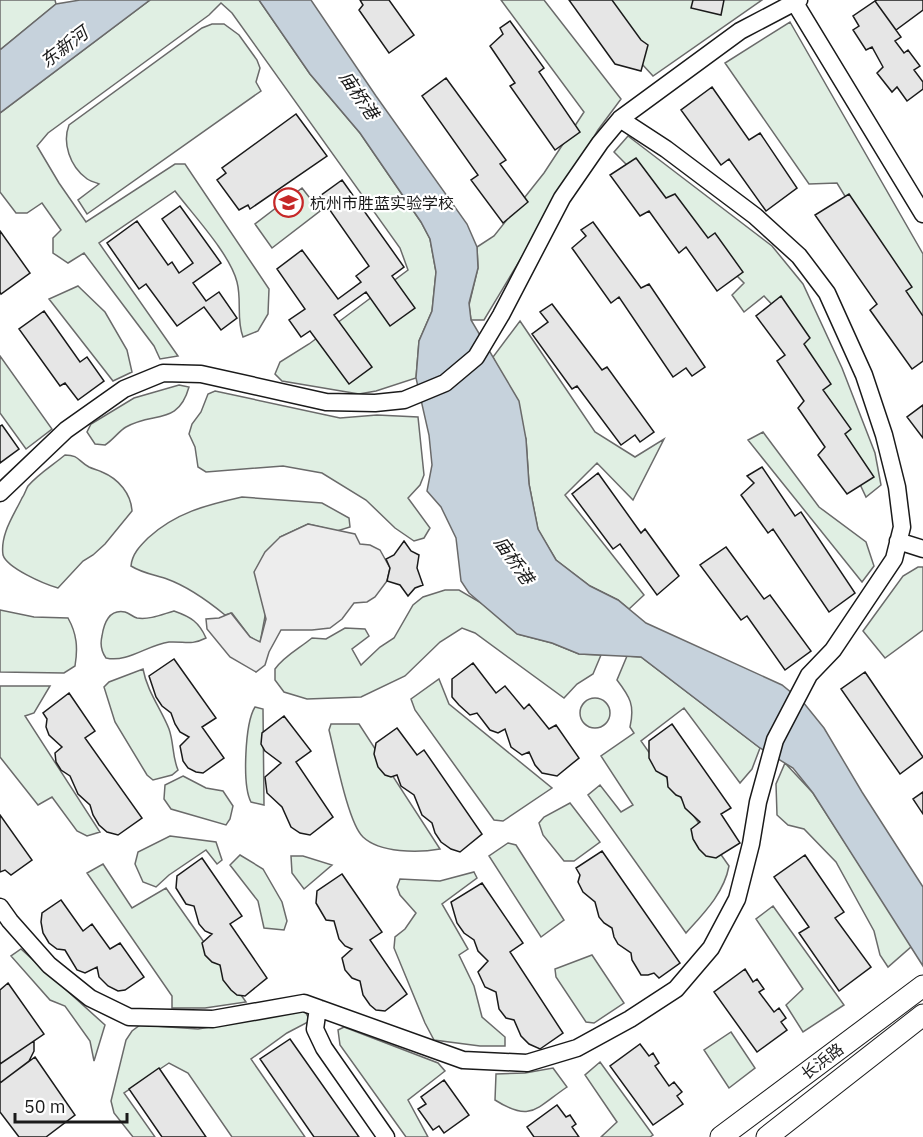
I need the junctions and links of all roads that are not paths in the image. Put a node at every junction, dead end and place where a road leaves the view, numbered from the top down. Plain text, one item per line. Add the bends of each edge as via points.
1 (797, 2) edge
2 (620, 119) junction
3 (923, 214) edge
4 (0, 493) edge
5 (898, 541) junction
6 (923, 549) edge
7 (0, 907) edge
8 (923, 986) edge
9 (318, 1008) junction
10 (920, 1017) edge
11 (386, 1137) edge
12 (721, 1137) edge
13 (767, 1137) edge

1 - 2 street via 740,32
1 - 3 street
2 - 4 street via 562,198 476,357 444,383 404,400 326,402 201,374 163,373 124,389 66,430
2 - 5 street via 755,216 799,256 827,293 864,375 884,435 897,487 902,527
5 - 6 street
5 - 9 street via 894,559 833,650 809,675 775,740 737,899 711,948 676,989 578,1048 526,1064 463,1060
7 - 9 street via 49,965 90,998 129,1017 213,1019 304,1003
8 - 12 main road, 长浜路
9 - 11 street via 315,1029 324,1048
10 - 13 main road, 长浜路

